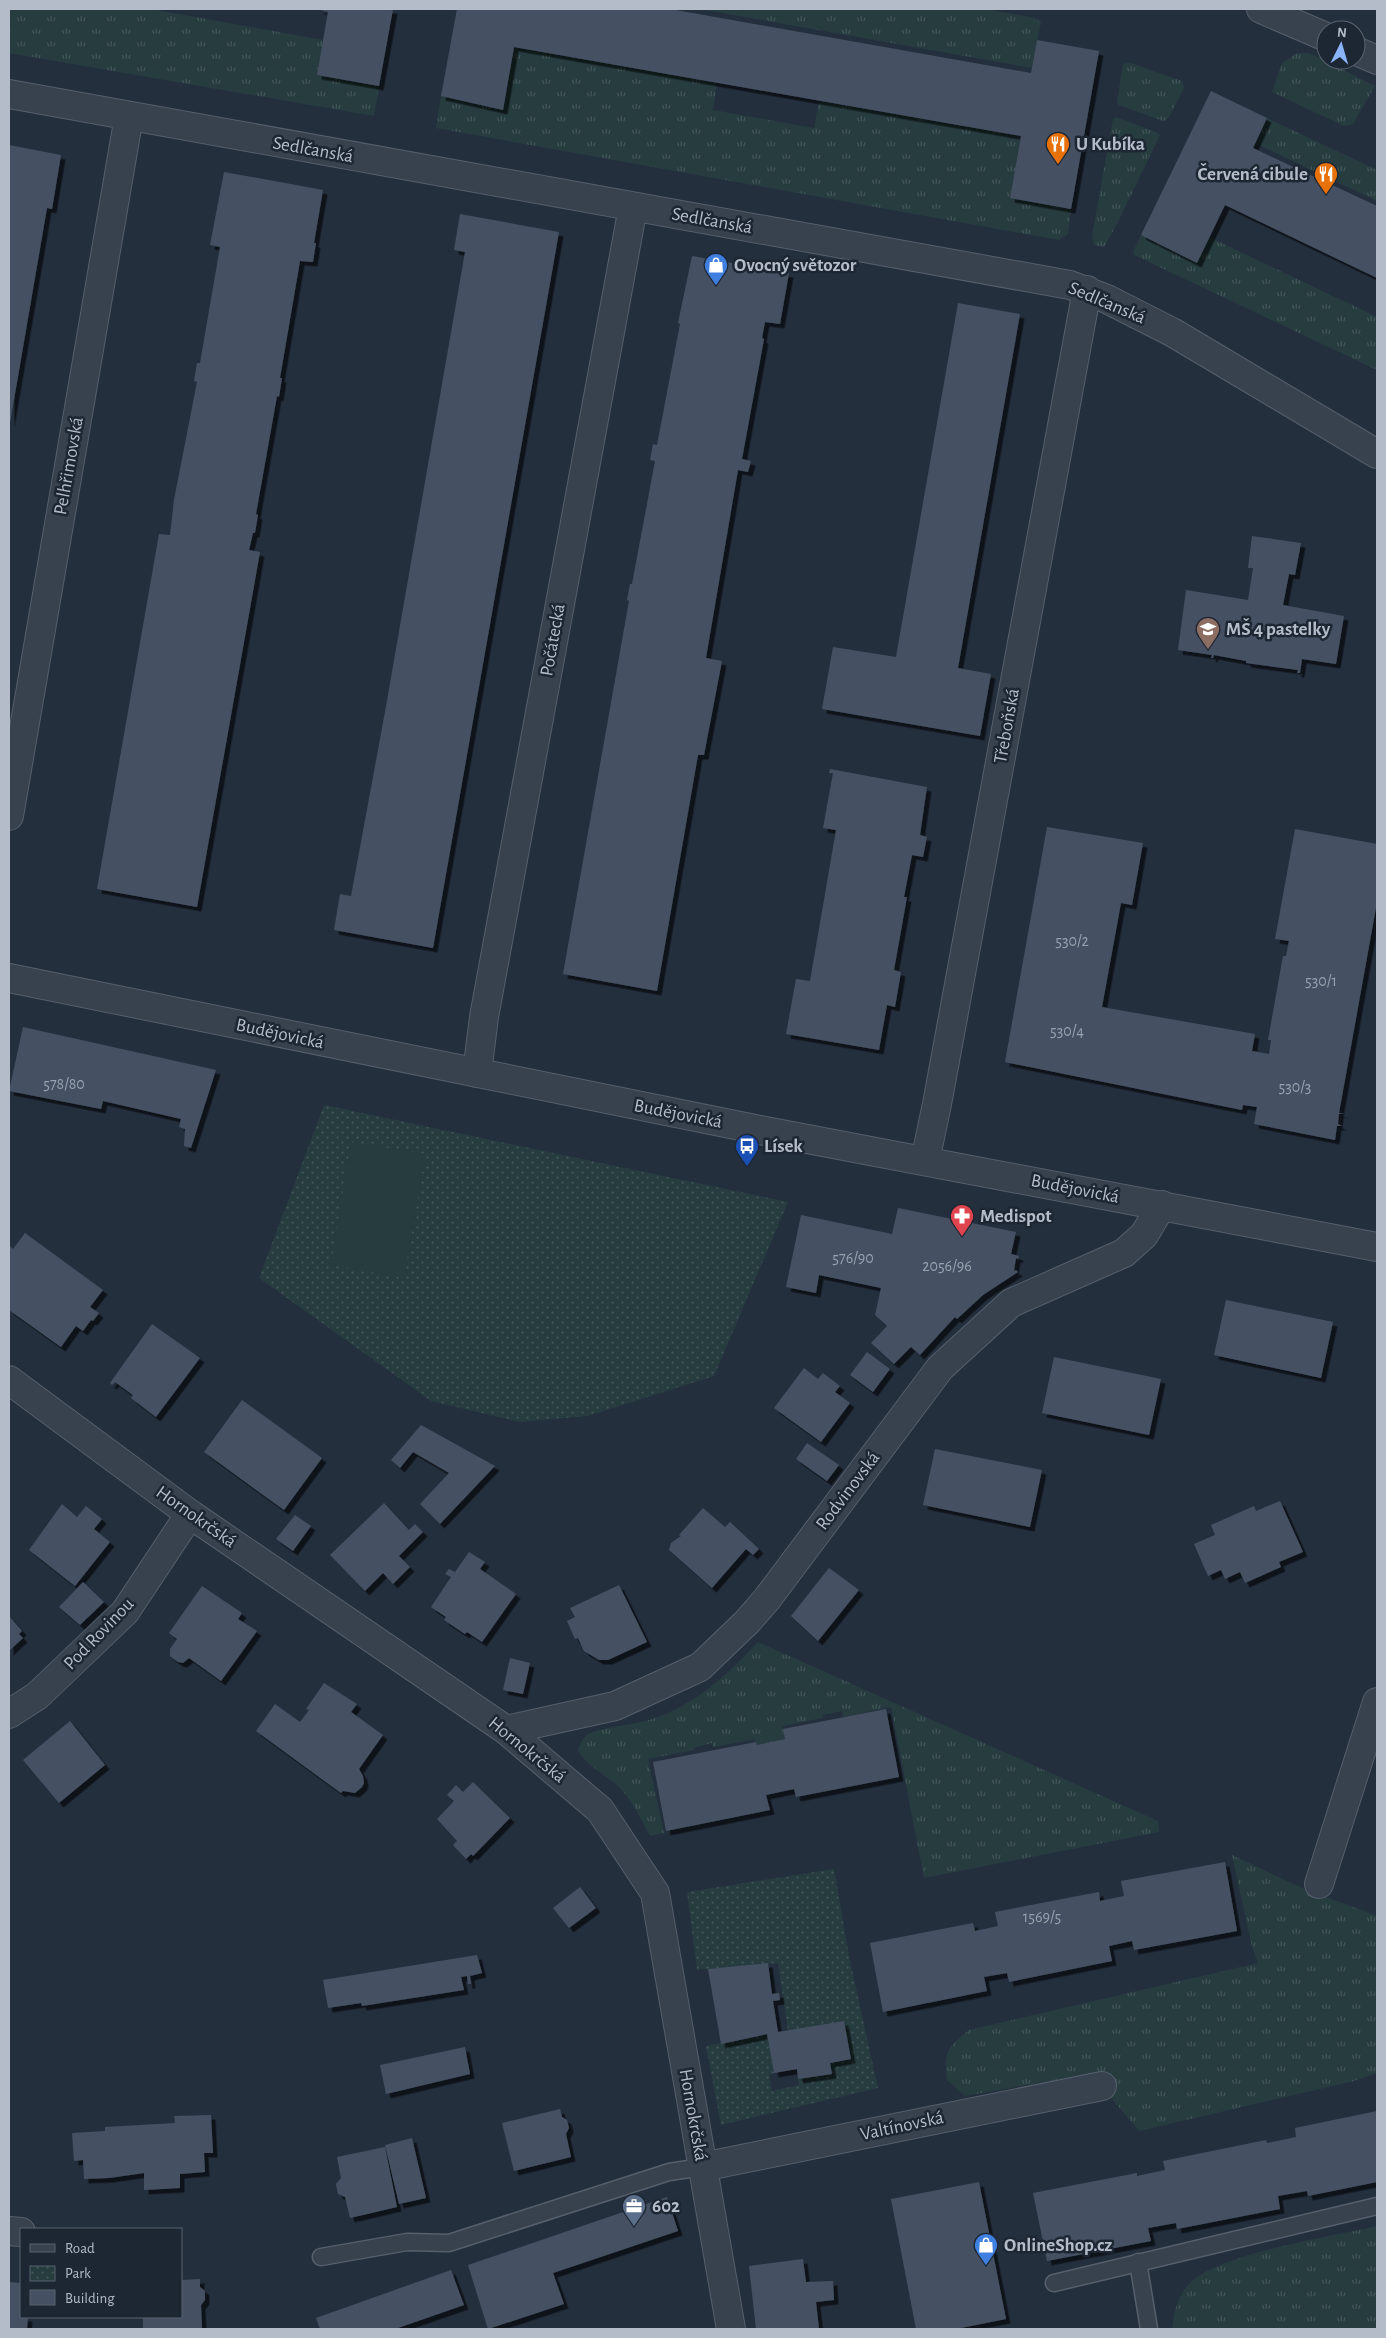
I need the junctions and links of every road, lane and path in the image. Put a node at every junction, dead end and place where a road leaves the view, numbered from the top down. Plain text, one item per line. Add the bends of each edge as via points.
1 (1261, 9) edge
2 (1316, 33) edge
3 (9, 94) edge
4 (130, 116) junction
5 (633, 207) junction
6 (1087, 290) junction
7 (1377, 454) edge
8 (9, 816) edge
9 (9, 978) edge
10 (476, 1073) junction
11 (924, 1161) junction
12 (1162, 1205) junction
13 (1377, 1247) edge
14 (9, 1380) edge
15 (190, 1514) junction
16 (1377, 1702) edge
17 (9, 1714) edge
18 (506, 1730) junction
19 (1319, 1884) dead end
20 (1102, 2086) dead end
21 (702, 2167) junction
22 (1377, 2206) edge
23 (321, 2257) dead end
24 (1138, 2262) junction
25 (1054, 2283) dead end
26 (731, 2329) edge
27 (1149, 2329) edge

1 - 2 street
3 - 4 street, Sedlčanská
4 - 5 street, Sedlčanská
4 - 8 street, Pelhřimovská
5 - 6 street, Sedlčanská
5 - 10 street, Počátecká via 487,998
6 - 7 street, Sedlčanská via 1172,332
6 - 11 street, Třeboňská
9 - 10 street, Budějovická
10 - 11 street, Budějovická
11 - 12 street, Budějovická
12 - 13 street, Budějovická
12 - 18 street, Rodvinovská via 1144,1235 1124,1253 1011,1304 940,1368 767,1600 700,1667 615,1706
14 - 15 street, Hornokrčská
15 - 17 street, Pod Rovinou via 125,1612 37,1696
15 - 18 street, Hornokrčská
16 - 19 street
18 - 21 street, Hornokrčská via 600,1810 655,1893
20 - 21 street, Valtínovská
21 - 23 lane via 669,2172 449,2243 407,2242
21 - 26 street, Hornokrčská
22 - 24 lane
24 - 25 lane
24 - 27 lane

